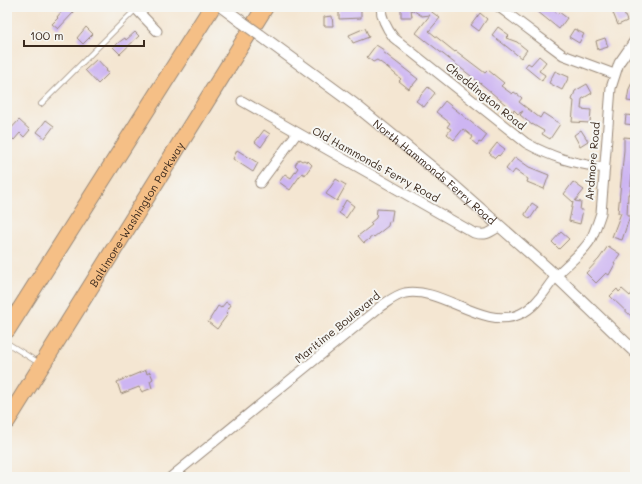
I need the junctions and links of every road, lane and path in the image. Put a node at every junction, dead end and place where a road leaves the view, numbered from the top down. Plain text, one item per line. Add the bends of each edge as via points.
1 (212, 7) edge
2 (222, 7) edge
3 (265, 7) edge
4 (381, 7) edge
5 (499, 7) edge
6 (135, 8) edge
7 (157, 31) dead end
8 (635, 40) edge
9 (614, 74) junction
10 (242, 101) dead end
11 (40, 104) dead end
12 (297, 133) junction
13 (604, 168) junction
14 (260, 183) dead end
15 (500, 226) junction
16 (556, 276) junction
17 (7, 330) edge
18 (7, 343) edge
19 (635, 352) edge
20 (42, 365) junction
21 (7, 421) edge
22 (171, 477) edge

1 - 17 highway
2 - 15 street, North Hammonds Ferry Road, bridge via 354,104 451,182
3 - 20 highway, Baltimore-Washington Parkway
4 - 13 street, Cheddington Road via 384,23 394,38 526,143 562,160
5 - 9 street via 563,55
6 - 7 street
6 - 11 lane
8 - 9 street, Ardmore Road
9 - 13 street, Ardmore Road
10 - 12 street, Old Hammonds Ferry Road
12 - 14 street
12 - 15 street, Old Hammonds Ferry Road via 474,233 484,235
13 - 16 street, Ardmore Road via 600,213 593,234
15 - 16 street, North Hammonds Ferry Road
16 - 19 street, North Hammonds Ferry Road
16 - 22 street, Maritime Boulevard via 542,297 530,308 508,318 481,314 418,293 394,297
18 - 20 lane
20 - 21 highway, Baltimore-Washington Parkway

